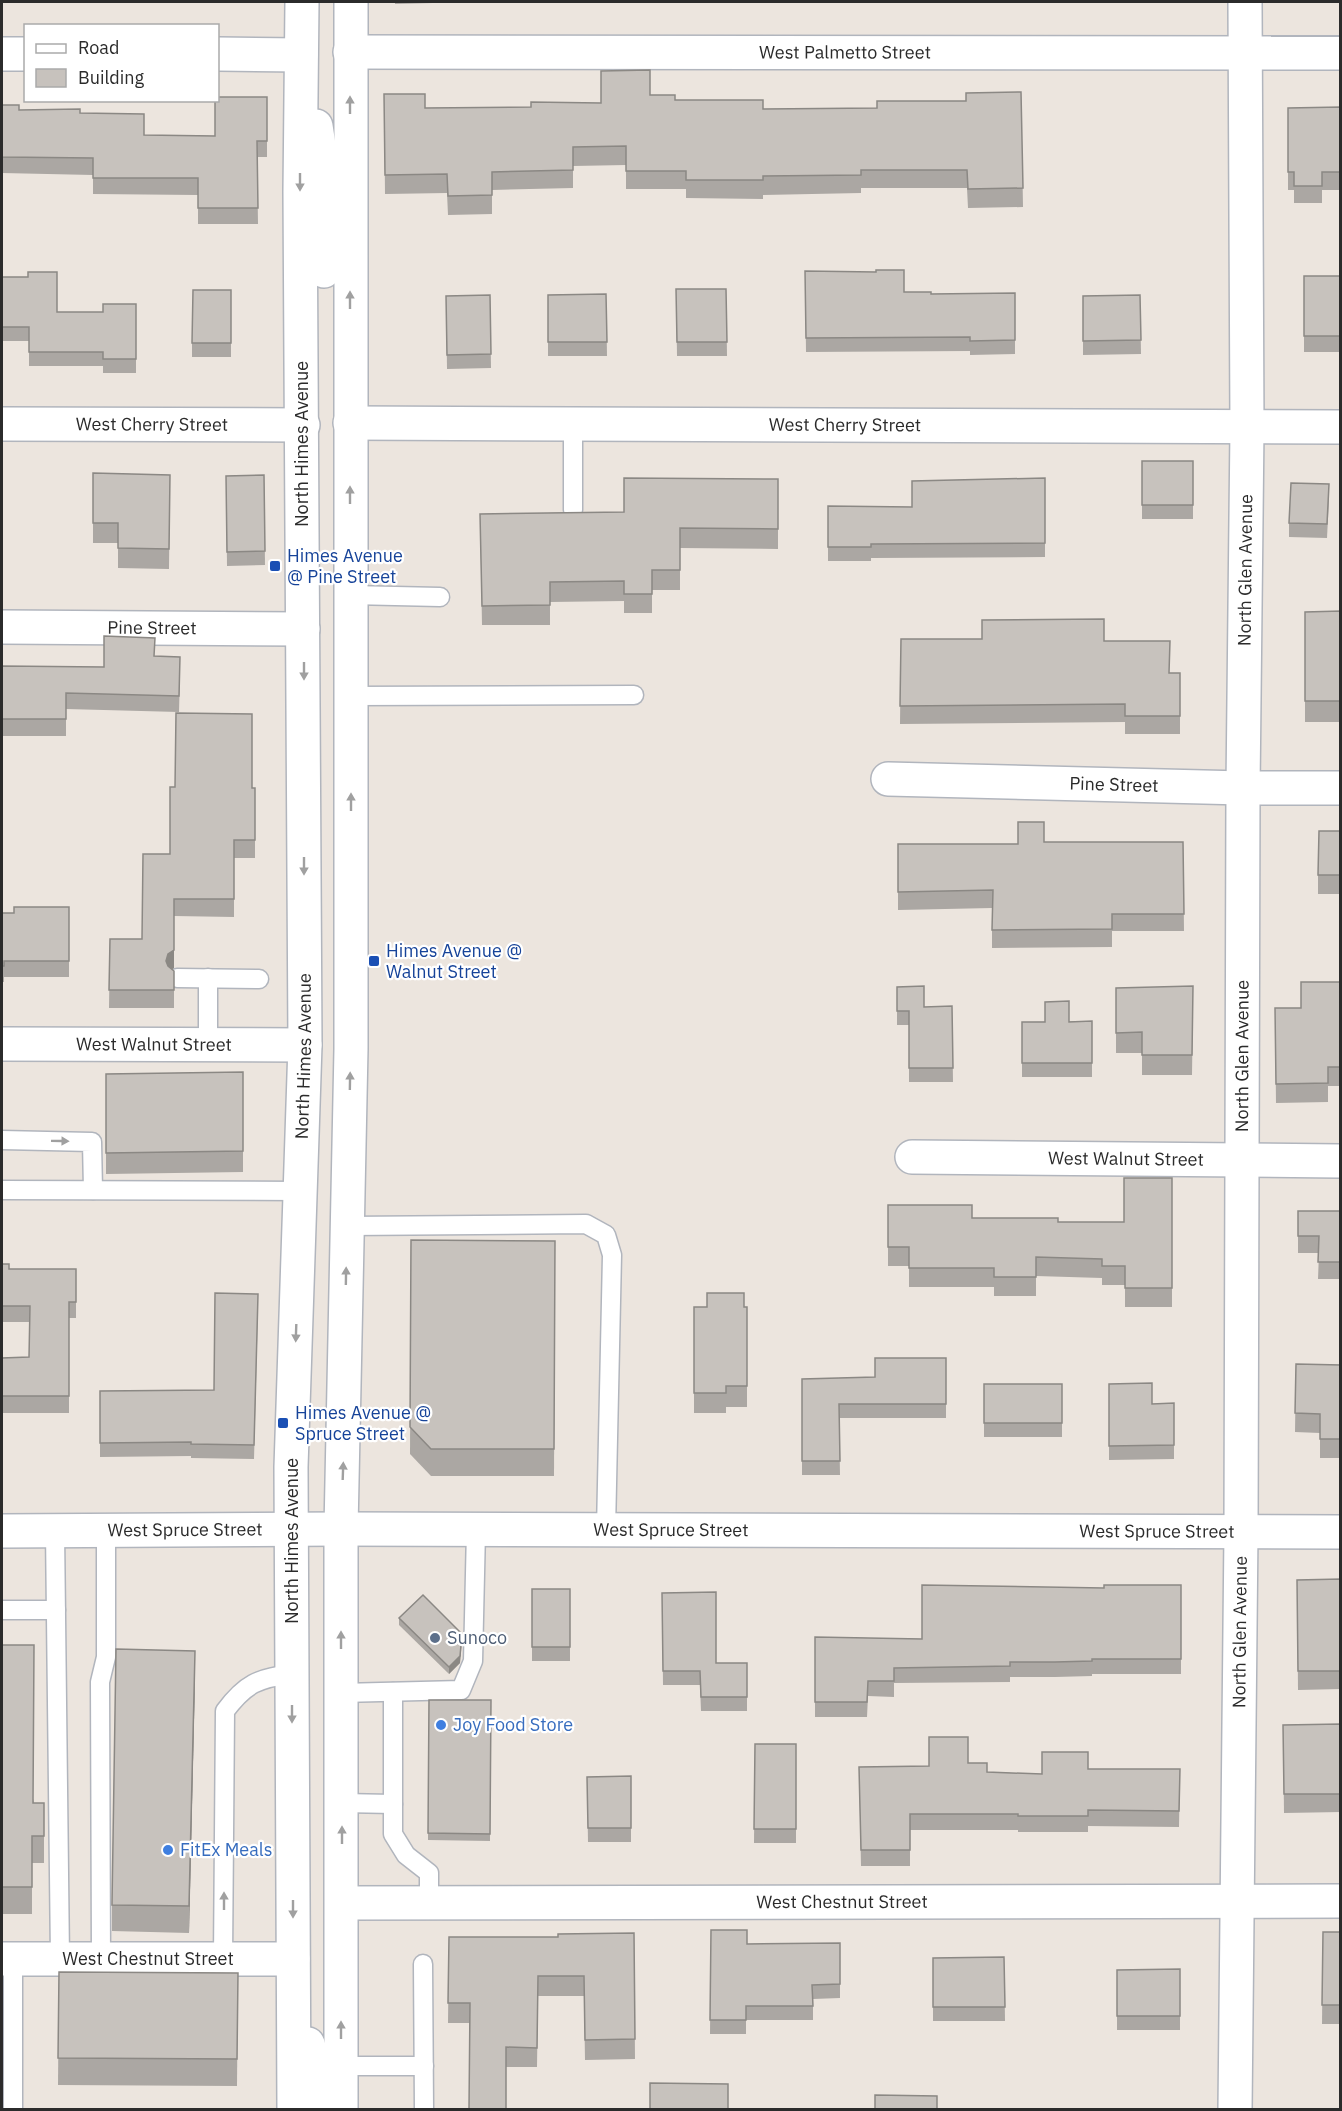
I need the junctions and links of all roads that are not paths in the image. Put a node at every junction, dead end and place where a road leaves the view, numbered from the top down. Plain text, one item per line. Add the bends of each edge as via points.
1 (302, 2) edge
2 (351, 2) edge
3 (1245, 2) edge
4 (350, 52) junction
5 (1341, 53) edge
6 (2, 54) edge
7 (24, 54) edge
8 (219, 54) edge
9 (1245, 54) junction
10 (301, 68) junction
11 (350, 423) junction
12 (2, 424) edge
13 (573, 424) junction
14 (303, 425) junction
15 (1341, 427) edge
16 (1247, 428) junction
17 (573, 510) edge
18 (351, 596) junction
19 (440, 597) dead end
20 (2, 627) edge
21 (303, 629) junction
22 (634, 695) dead end
23 (351, 696) junction
24 (888, 778) dead end
25 (1243, 788) junction
26 (1341, 788) edge
27 (177, 978) edge
28 (208, 978) junction
29 (259, 979) dead end
30 (2, 1044) edge
31 (208, 1045) junction
32 (305, 1045) junction
33 (2, 1140) edge
34 (912, 1157) dead end
35 (1242, 1161) junction
36 (1341, 1161) edge
37 (2, 1190) edge
38 (93, 1190) junction
39 (301, 1191) junction
40 (347, 1226) junction
41 (291, 1529) junction
42 (341, 1529) junction
43 (106, 1530) junction
44 (476, 1530) junction
45 (606, 1530) junction
46 (2, 1531) edge
47 (55, 1531) junction
48 (1241, 1532) junction
49 (1341, 1532) edge
50 (2, 1610) edge
51 (56, 1610) junction
52 (292, 1674) junction
53 (393, 1692) junction
54 (341, 1693) junction
55 (342, 1803) junction
56 (393, 1804) junction
57 (1236, 1902) junction
58 (1341, 1902) edge
59 (429, 1903) junction
60 (342, 1904) junction
61 (7, 1959) edge
62 (60, 1959) junction
63 (100, 1959) junction
64 (223, 1959) junction
65 (293, 1959) junction
66 (423, 1964) dead end
67 (293, 2006) junction
68 (341, 2066) junction
69 (424, 2066) junction
70 (13, 2109) edge
71 (294, 2109) edge
72 (317, 2109) edge
73 (341, 2109) edge
74 (424, 2109) edge
75 (1235, 2109) edge

1 - 10 street, North Himes Avenue
2 - 4 street
3 - 9 street, North Glen Avenue
4 - 9 street, West Palmetto Street
11 -> 4 street
5 - 9 street, West Palmetto Street
6 - 7 street
8 - 10 street
9 - 16 street, North Glen Avenue
10 - 11 street via 323,171 324,397 333,416
10 -> 14 street, North Himes Avenue
11 - 13 street, West Cherry Street
18 -> 11 street
12 - 14 street, West Cherry Street
13 - 16 street, West Cherry Street
13 - 17 lane
14 - 18 street via 315,436 321,453 328,481 328,520
14 - 21 street, North Himes Avenue
15 - 16 street, West Cherry Street
16 - 25 street, North Glen Avenue
18 - 19 lane
18 - 23 street
20 - 21 street, Pine Street
21 -> 32 street, North Himes Avenue
22 - 23 lane
40 -> 23 street
24 - 25 street, Pine Street
25 - 26 street, Pine Street
25 - 35 street, North Glen Avenue
27 - 28 lane
28 - 29 lane
28 - 31 lane
30 - 31 street, West Walnut Street
31 - 32 street, West Walnut Street
32 - 39 street, North Himes Avenue
33 -> 38 lane via 93,1142
34 - 35 street, West Walnut Street
35 - 36 street, West Walnut Street
35 - 48 street, North Glen Avenue
37 - 38 lane
38 - 39 lane
39 -> 41 street, North Himes Avenue
42 -> 40 street
40 - 45 lane via 586,1224 606,1235 612,1255
41 - 42 street, West Spruce Street
41 - 43 street, West Spruce Street
41 - 52 street, North Himes Avenue
42 - 44 street, West Spruce Street
54 -> 42 street
43 - 47 street, West Spruce Street
43 - 63 lane via 106,1657 100,1682
44 - 45 street, West Spruce Street
44 - 53 lane via 473,1661 461,1690
45 - 48 street, West Spruce Street
46 - 47 street, West Spruce Street
47 - 51 lane
48 - 49 street, West Spruce Street
48 - 57 street, North Glen Avenue
50 - 51 lane
51 - 62 lane
64 -> 52 lane via 225,1711 238,1693 266,1677
52 -> 65 street, North Himes Avenue
53 - 54 lane
53 - 56 lane
54 - 55 street
55 - 56 lane
60 -> 55 street
56 - 59 lane via 393,1834 406,1855 429,1873
57 - 58 street, West Chestnut Street
57 - 59 street, West Chestnut Street
57 - 75 street, North Glen Avenue
59 - 60 street, West Chestnut Street
68 -> 60 street
61 - 62 street, West Chestnut Street
61 - 70 lane
62 - 63 street, West Chestnut Street
63 - 64 street, West Chestnut Street
64 - 65 street, West Chestnut Street
65 - 67 street, North Himes Avenue
66 - 69 lane
67 - 71 street, North Himes Avenue
67 - 72 street via 313,2061
68 - 69 lane
68 - 73 street
69 - 74 lane

